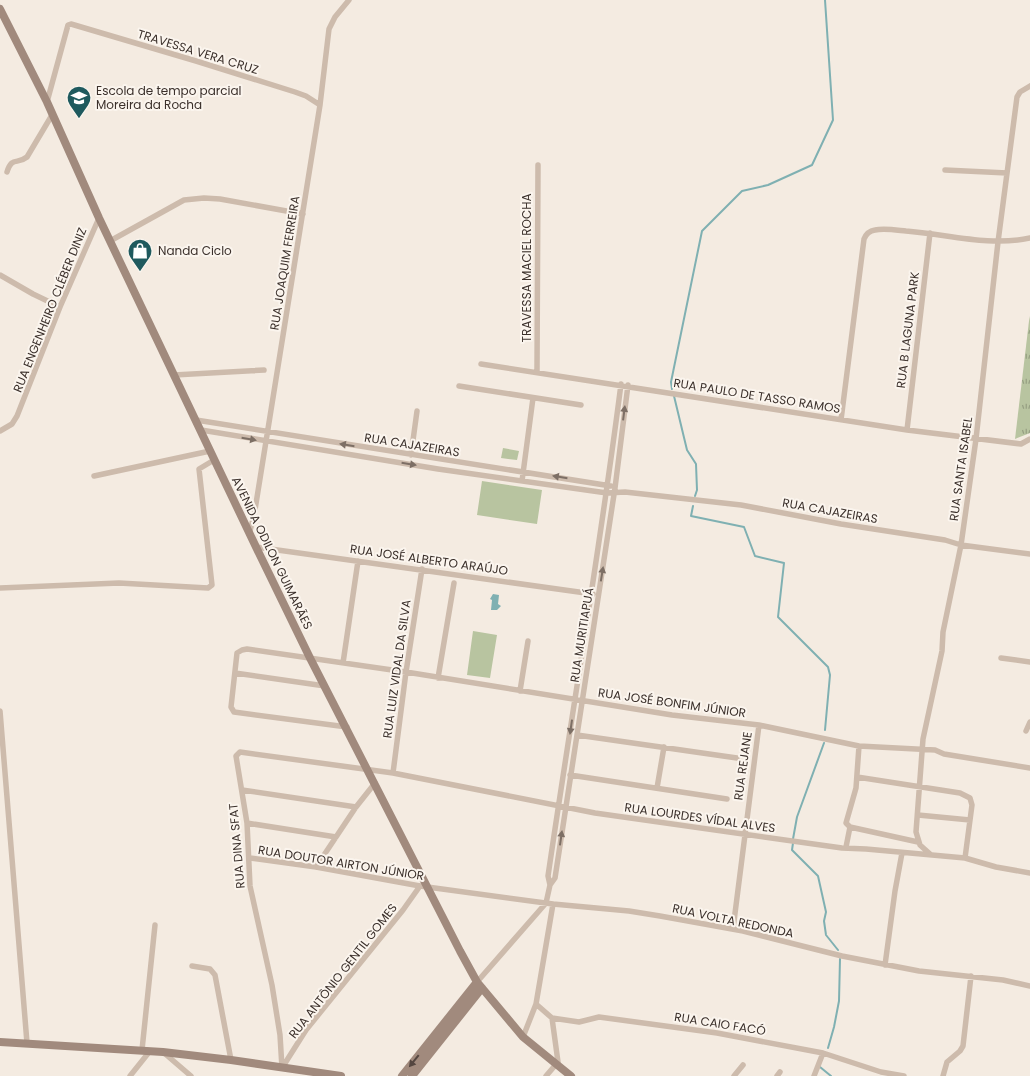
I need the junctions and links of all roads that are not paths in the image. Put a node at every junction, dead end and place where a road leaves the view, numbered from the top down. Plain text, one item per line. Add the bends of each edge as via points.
1 (349, 0) edge
2 (0, 8) edge
3 (1030, 86) edge
4 (47, 102) junction
5 (320, 105) junction
6 (52, 114) junction
7 (538, 165) dead end
8 (945, 170) dead end
9 (6, 172) dead end
10 (1007, 173) junction
11 (303, 214) junction
12 (99, 218) junction
13 (930, 233) junction
14 (1030, 238) edge
15 (110, 241) junction
16 (998, 242) junction
17 (0, 276) edge
18 (60, 307) junction
19 (481, 364) dead end
20 (264, 370) dead end
21 (537, 372) junction
22 (174, 375) junction
23 (624, 385) junction
24 (458, 386) dead end
25 (533, 398) junction
26 (581, 405) dead end
27 (417, 411) dead end
28 (196, 420) junction
29 (841, 420) junction
30 (201, 430) junction
31 (907, 430) junction
32 (0, 431) edge
33 (267, 432) junction
34 (976, 439) junction
35 (1030, 439) edge
36 (266, 441) junction
37 (210, 451) junction
38 (411, 455) junction
39 (214, 460) junction
40 (523, 471) junction
41 (94, 476) dead end
42 (522, 481) junction
43 (608, 485) junction
44 (615, 490) junction
45 (607, 493) junction
46 (249, 534) junction
47 (960, 545) junction
48 (256, 547) junction
49 (1030, 554) edge
50 (358, 561) junction
51 (422, 569) junction
52 (454, 582) dead end
53 (0, 588) edge
54 (591, 593) junction
55 (599, 594) junction
56 (528, 641) dead end
57 (310, 658) junction
58 (1001, 658) dead end
59 (1030, 662) edge
60 (343, 663) junction
61 (406, 672) junction
62 (235, 673) junction
63 (438, 678) junction
64 (325, 686) junction
65 (520, 690) junction
66 (575, 700) junction
67 (582, 701) junction
68 (0, 711) edge
69 (1030, 722) edge
70 (759, 725) junction
71 (346, 727) junction
72 (1026, 731) dead end
73 (577, 735) junction
74 (2, 746) edge
75 (664, 746) junction
76 (859, 746) junction
77 (922, 750) junction
78 (737, 758) dead end
79 (1030, 768) edge
80 (368, 770) junction
81 (393, 773) junction
82 (570, 775) junction
83 (858, 776) junction
84 (375, 783) junction
85 (919, 787) junction
86 (657, 788) junction
87 (242, 790) junction
88 (727, 799) dead end
89 (558, 804) junction
90 (565, 806) junction
91 (356, 807) junction
92 (918, 815) junction
93 (970, 820) junction
94 (247, 823) junction
95 (850, 827) junction
96 (744, 835) junction
97 (336, 837) junction
98 (918, 842) junction
99 (846, 847) junction
100 (902, 853) junction
101 (930, 854) junction
102 (250, 858) junction
103 (965, 858) junction
104 (316, 867) junction
105 (1030, 873) edge
106 (550, 885) junction
107 (420, 886) junction
108 (429, 888) junction
109 (546, 903) junction
110 (553, 904) junction
111 (154, 925) dead end
112 (733, 929) junction
113 (885, 965) junction
114 (192, 966) dead end
115 (971, 976) junction
116 (480, 985) junction
117 (1030, 986) edge
118 (536, 1004) junction
119 (552, 1018) junction
120 (523, 1037) junction
121 (0, 1042) edge
122 (27, 1043) junction
123 (434, 1043) junction
124 (146, 1051) junction
125 (163, 1052) junction
126 (823, 1053) junction
127 (231, 1060) junction
128 (743, 1065) dead end
129 (282, 1068) junction
130 (559, 1070) edge
131 (132, 1075) edge
132 (191, 1076) edge
133 (338, 1076) edge
134 (402, 1076) edge
135 (412, 1076) edge
136 (546, 1076) edge
137 (571, 1076) edge
138 (734, 1076) edge
139 (814, 1076) edge
140 (904, 1076) edge
141 (943, 1076) edge

1 - 5 street, RUA JOAQUIM FERREIRA via 329,29
2 - 4 street, AVENIDA ODILON GUIMARÃES
3 - 10 street, RUA SANTA ISABEL via 1017,97
4 - 5 street, TRAVESSA VERA CRUZ via 70,24 300,94
4 - 6 street, AVENIDA ODILON GUIMARÃES
5 - 11 street, RUA JOAQUIM FERREIRA
6 - 9 street via 27,157 12,161
6 - 12 street, AVENIDA ODILON GUIMARÃES
7 - 21 street, TRAVESSA MACIEL ROCHA
8 - 10 street
10 - 16 street, RUA SANTA ISABEL
11 - 15 street via 220,199 184,200
11 - 33 street, RUA JOAQUIM FERREIRA
12 - 15 street, AVENIDA ODILON GUIMARÃES
12 - 18 street, RUA ENGENHEIRO CLÉBER DINIZ
13 - 16 street
13 - 29 street via 876,229 866,234
13 - 31 street, RUA B LAGUNA PARK
14 - 16 street
15 - 22 street, AVENIDA ODILON GUIMARÃES
16 - 34 street, RUA SANTA ISABEL
17 - 18 street
18 - 32 street, RUA ENGENHEIRO CLÉBER DINIZ via 17,416 12,424
19 - 21 street, RUA PAULO DE TASSO RAMOS
20 - 22 street
21 - 23 street, RUA PAULO DE TASSO RAMOS
22 - 28 street, AVENIDA ODILON GUIMARÃES
23 - 29 street, RUA PAULO DE TASSO RAMOS
23 - 43 street, RUA MURITIAPUÁ
44 -> 23 street, RUA MURITIAPUÁ
24 - 25 street
25 - 26 street
25 - 40 street
27 - 38 street
28 - 30 street, AVENIDA ODILON GUIMARÃES
28 - 33 street, RUA CAJAZEIRAS
29 - 31 street, RUA PAULO DE TASSO RAMOS
30 -> 36 street, RUA CAJAZEIRAS
30 - 37 street, AVENIDA ODILON GUIMARÃES
31 - 34 street, RUA PAULO DE TASSO RAMOS
33 - 36 street, RUA JOAQUIM FERREIRA
38 -> 33 street, RUA CAJAZEIRAS
34 - 35 street, RUA PAULO DE TASSO RAMOS via 1021,444
34 - 47 street, RUA SANTA ISABEL
36 -> 42 street, RUA CAJAZEIRAS
36 - 46 street, RUA JOAQUIM FERREIRA
37 - 39 street, AVENIDA ODILON GUIMARÃES
37 - 41 street
38 - 40 street, RUA CAJAZEIRAS
39 - 46 street, AVENIDA ODILON GUIMARÃES
39 - 53 street via 199,469 212,585 208,588 119,583
40 - 42 street
43 -> 40 street, RUA CAJAZEIRAS
42 - 45 street, RUA CAJAZEIRAS
43 - 44 street, RUA CAJAZEIRAS
43 - 45 street, RUA MURITIAPUÁ
44 - 45 street, RUA CAJAZEIRAS
44 - 47 street, RUA CAJAZEIRAS via 742,505
55 -> 44 street, RUA MURITIAPUÁ
45 - 54 street, RUA MURITIAPUÁ
46 - 48 street, AVENIDA ODILON GUIMARÃES
47 - 49 street, RUA CAJAZEIRAS
47 - 77 street, RUA SANTA ISABEL
48 - 50 street, RUA JOSÉ ALBERTO ARAÚJO
48 - 57 street, AVENIDA ODILON GUIMARÃES
50 - 51 street, RUA JOSÉ ALBERTO ARAÚJO
50 - 60 street
51 - 54 street, RUA JOSÉ ALBERTO ARAÚJO
51 - 61 street, RUA LUIZ VIDAL DA SILVA
52 - 63 street
54 - 55 street, RUA JOSÉ ALBERTO ARAÚJO
54 - 66 street, RUA MURITIAPUÁ
55 - 67 street, RUA MURITIAPUÁ
56 - 65 street
57 - 60 street, RUA JOSÉ BONFIM JÚNIOR
57 - 62 street, RUA JOSÉ BONFIM JÚNIOR via 248,649 239,651
57 - 64 street, AVENIDA ODILON GUIMARÃES
58 - 59 street
60 - 61 street, RUA JOSÉ BONFIM JÚNIOR
61 - 63 street, RUA JOSÉ BONFIM JÚNIOR
61 - 81 street, RUA LUIZ VIDAL DA SILVA
62 - 64 street
62 - 71 street via 231,707 236,713
63 - 65 street, RUA JOSÉ BONFIM JÚNIOR
64 - 71 street, AVENIDA ODILON GUIMARÃES
65 - 66 street, RUA JOSÉ BONFIM JÚNIOR
66 - 67 street, RUA JOSÉ BONFIM JÚNIOR
66 -> 89 street, RUA MURITIAPUÁ
67 - 70 street, RUA JOSÉ BONFIM JÚNIOR
67 - 73 street, RUA MURITIAPUÁ
68 - 74 street
69 - 72 street
70 - 76 street, RUA JOSÉ BONFIM JÚNIOR
70 - 96 street, RUA REJANE
71 - 80 street, AVENIDA ODILON GUIMARÃES
73 - 75 street
73 - 82 street, RUA MURITIAPUÁ
74 - 122 street
75 - 78 street
75 - 86 street
76 - 77 street, RUA JOSÉ BONFIM JÚNIOR
76 - 83 street
77 - 79 street, RUA JOSÉ BONFIM JÚNIOR
77 - 85 street, RUA SANTA ISABEL
80 - 81 street, RUA LOURDES VÍDAL ALVES
80 - 84 street, AVENIDA ODILON GUIMARÃES
80 - 87 street, RUA DINA SFAT via 240,752 236,756
81 - 89 street, RUA LOURDES VÍDAL ALVES
82 - 86 street
82 - 90 street, RUA MURITIAPUÁ
83 - 85 street
83 - 95 street via 846,820
84 - 91 street
84 - 108 street, AVENIDA ODILON GUIMARÃES
85 - 92 street, RUA SANTA ISABEL
85 - 93 street via 966,795 971,801
86 - 88 street
87 - 91 street
87 - 94 street, RUA DINA SFAT
89 - 90 street, RUA LOURDES VÍDAL ALVES
89 - 106 street, RUA MURITIAPUÁ via 548,876
90 - 96 street, RUA LOURDES VÍDAL ALVES
106 -> 90 street, RUA MURITIAPUÁ via 555,878
91 - 97 street
92 - 93 street
92 - 98 street, RUA SANTA ISABEL
93 - 103 street
94 - 97 street
94 - 102 street, RUA DINA SFAT
95 - 98 street
95 - 99 street
96 - 99 street, RUA LOURDES VÍDAL ALVES
96 - 112 street, RUA REJANE
97 - 104 street
98 - 101 street
99 - 100 street, RUA LOURDES VÍDAL ALVES
100 - 101 street, RUA LOURDES VÍDAL ALVES
100 - 113 street
101 - 103 street, RUA LOURDES VÍDAL ALVES
102 - 104 street, RUA DOUTOR AIRTON JÚNIOR
102 - 129 street, RUA DINA SFAT via 250,886 272,985
103 - 105 street, RUA LOURDES VÍDAL ALVES
104 - 107 street, RUA DOUTOR AIRTON JÚNIOR
106 - 109 street, RUA MURITIAPUÁ
107 - 108 street, RUA DOUTOR AIRTON JÚNIOR
107 - 129 street, RUA ANTÔNIO GENTIL GOMES via 311,1024
108 - 109 street, RUA VOLTA REDONDA
108 - 116 street, AVENIDA ODILON GUIMARÃES
109 - 110 street, RUA VOLTA REDONDA
109 - 116 street
110 - 112 street, RUA VOLTA REDONDA via 629,911
110 - 118 street
111 - 124 street
112 - 113 street, RUA VOLTA REDONDA
113 - 115 street, RUA VOLTA REDONDA
114 - 127 street via 210,969 215,975
115 - 117 street, RUA VOLTA REDONDA
115 - 141 street via 963,1046 946,1064
116 - 120 street, AVENIDA ODILON GUIMARÃES
116 - 123 street
118 - 119 street
118 - 120 street
119 - 126 street, RUA CAIO FACÓ via 579,1022 591,1017 607,1018 717,1033
119 - 130 street
120 - 130 street, AVENIDA ODILON GUIMARÃES
121 - 122 street
122 - 124 street
123 -> 134 street
123 - 135 street
124 - 125 street
124 - 131 street
125 - 127 street
125 - 132 street
126 - 139 street
126 - 140 street, RUA CAIO FACÓ
127 - 129 street
128 - 138 street
129 - 133 street
130 - 136 street
130 - 137 street, AVENIDA ODILON GUIMARÃES

